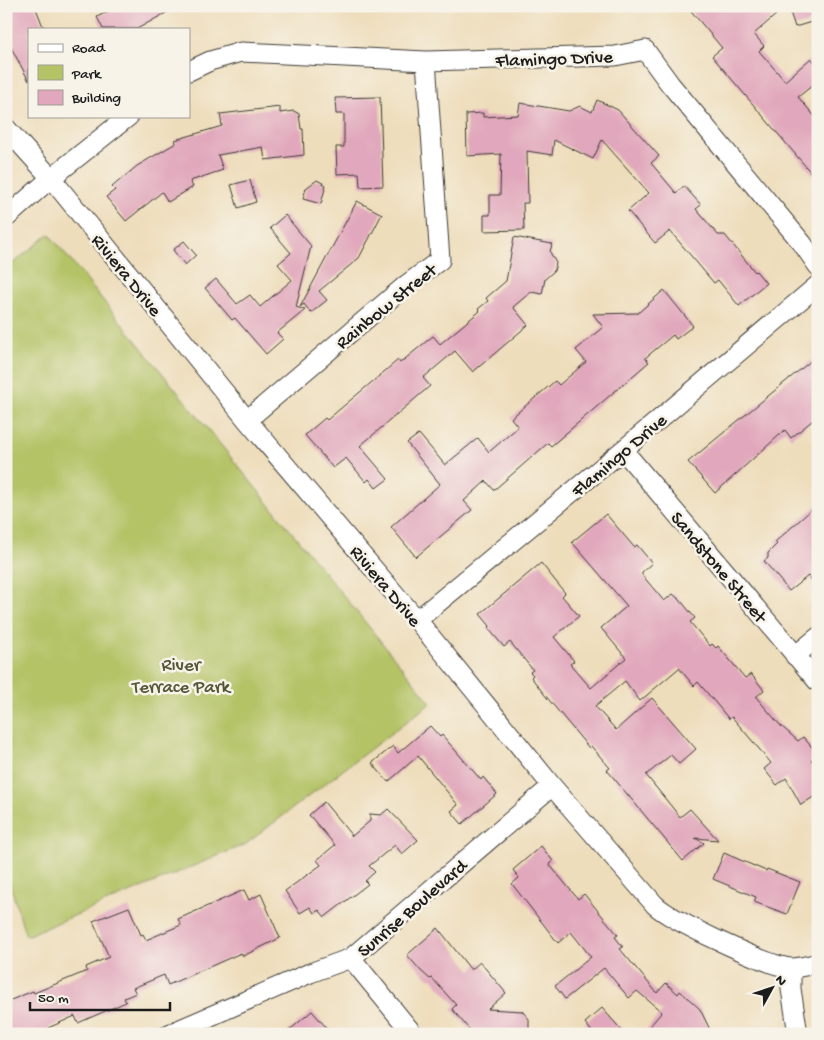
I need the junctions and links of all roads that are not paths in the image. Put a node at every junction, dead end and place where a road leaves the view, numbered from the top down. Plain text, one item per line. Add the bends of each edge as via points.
1 (426, 61) junction
2 (190, 71) edge
3 (126, 118) edge
4 (6, 128) edge
5 (50, 178) junction
6 (6, 218) edge
7 (818, 266) edge
8 (818, 284) edge
9 (247, 420) junction
10 (623, 450) junction
11 (417, 620) junction
12 (818, 637) edge
13 (795, 656) junction
14 (818, 682) edge
15 (552, 786) junction
16 (351, 958) junction
17 (818, 963) edge
18 (791, 968) junction
19 (169, 1034) edge
20 (413, 1034) edge
21 (798, 1034) edge

1 - 2 street, Flamingo Drive via 240,52
1 - 7 street, Flamingo Drive via 615,56 645,50
1 - 9 street, Rainbow Street via 440,260
3 - 5 street
4 - 5 street, Riviera Drive
5 - 6 street
5 - 9 street, Riviera Drive
8 - 10 street, Flamingo Drive
9 - 11 street, Riviera Drive
10 - 11 street, Flamingo Drive
10 - 13 street, Sandstone Street
11 - 15 street, Riviera Drive
12 - 13 street
13 - 14 street, Sandstone Street
15 - 16 street, Sunrise Boulevard
15 - 18 street, Riviera Drive via 663,913 746,953
16 - 19 street, Sunrise Boulevard
16 - 20 street
17 - 18 street, Riviera Drive
18 - 21 street

